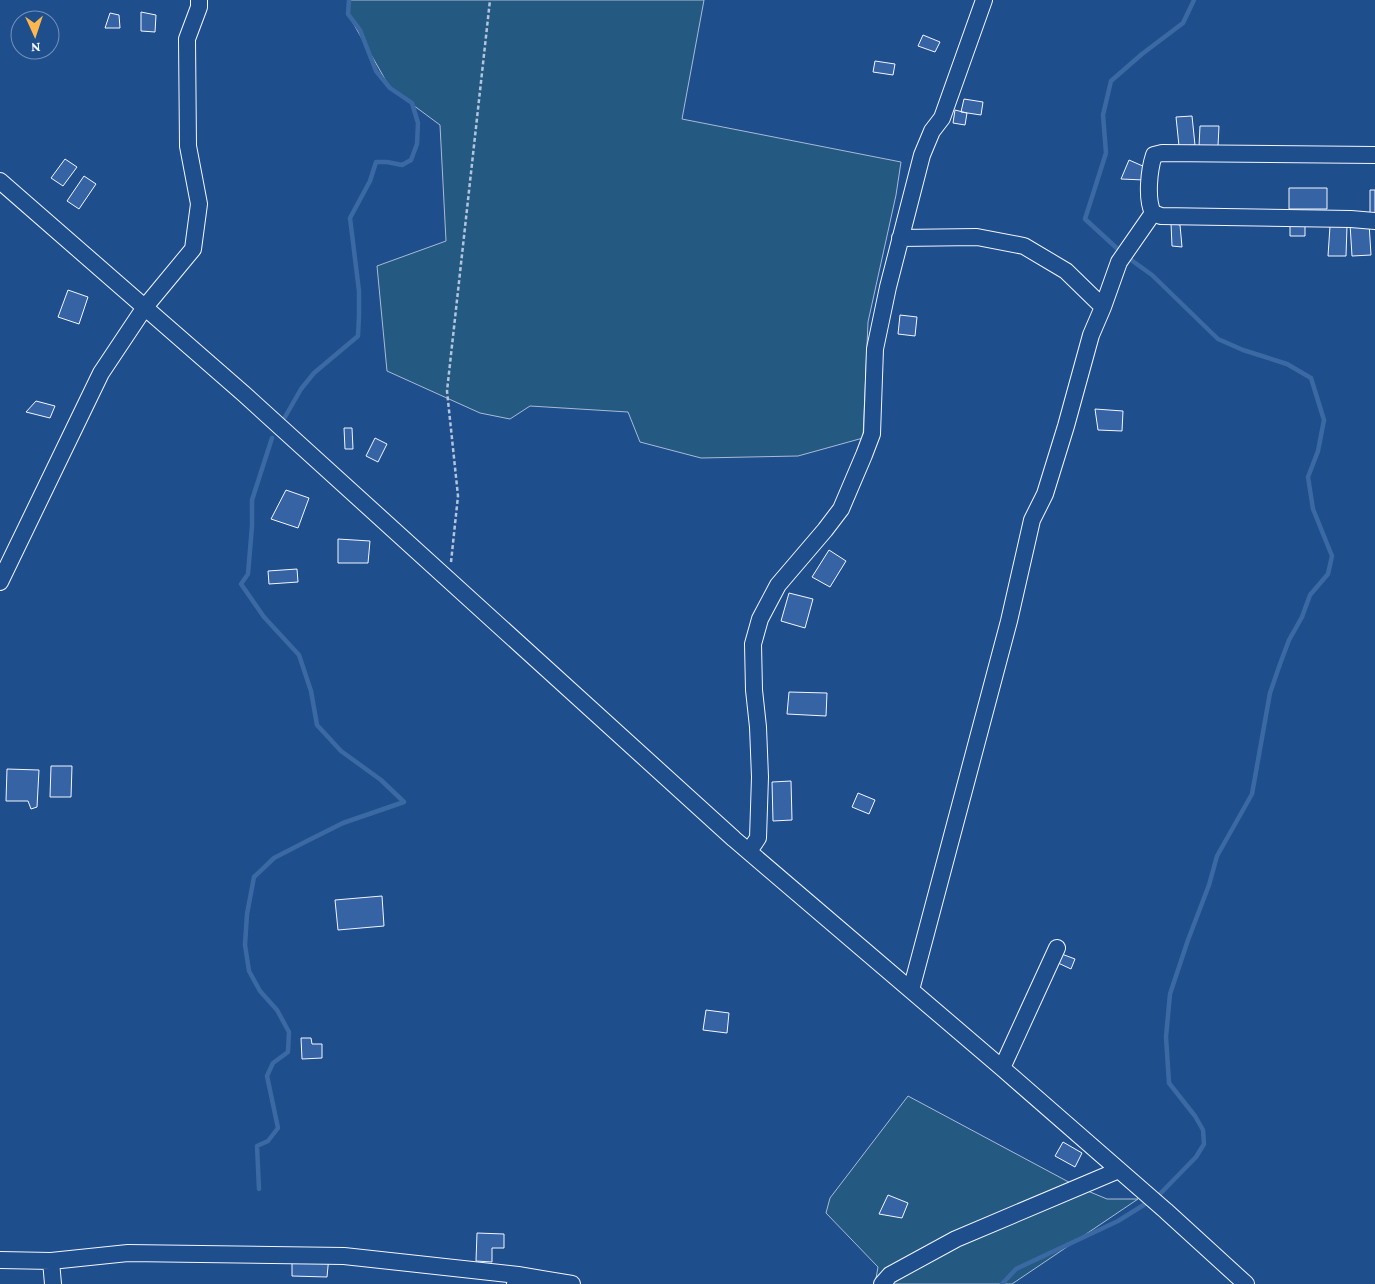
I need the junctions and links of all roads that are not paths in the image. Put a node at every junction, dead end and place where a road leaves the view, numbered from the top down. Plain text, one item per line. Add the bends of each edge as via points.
1 (199, 0) edge
2 (984, 0) edge
3 (1375, 156) edge
4 (0, 181) edge
5 (1153, 214) junction
6 (1375, 221) edge
7 (900, 238) junction
8 (145, 307) junction
9 (1103, 308) junction
10 (0, 582) edge
11 (749, 851) junction
12 (1057, 948) dead end
13 (911, 990) junction
14 (1002, 1068) junction
15 (1120, 1170) junction
16 (0, 1260) edge
17 (51, 1261) junction
18 (516, 1280) edge
19 (53, 1284) edge
20 (572, 1284) edge
21 (882, 1284) edge
22 (1246, 1284) edge

1 - 8 street via 200,7 187,40 188,146 199,204 193,249
2 - 7 street via 942,118 932,131 922,155
3 - 5 street via 1154,154 1148,205
4 - 8 street
5 - 6 street
5 - 9 street via 1123,256
7 - 9 street via 977,237 1024,246 1066,271
7 - 11 street via 875,349 872,434 841,508 778,585 760,619 753,644 760,777 758,838
8 - 10 street via 101,373
8 - 11 street
9 - 13 street via 1091,334 1066,426 1032,520
11 - 13 street
12 - 14 street
13 - 14 street
14 - 15 street
15 - 21 street via 956,1239 890,1275
15 - 22 street
16 - 17 street
17 - 18 street via 128,1252 336,1256
17 - 19 street
18 - 20 street

